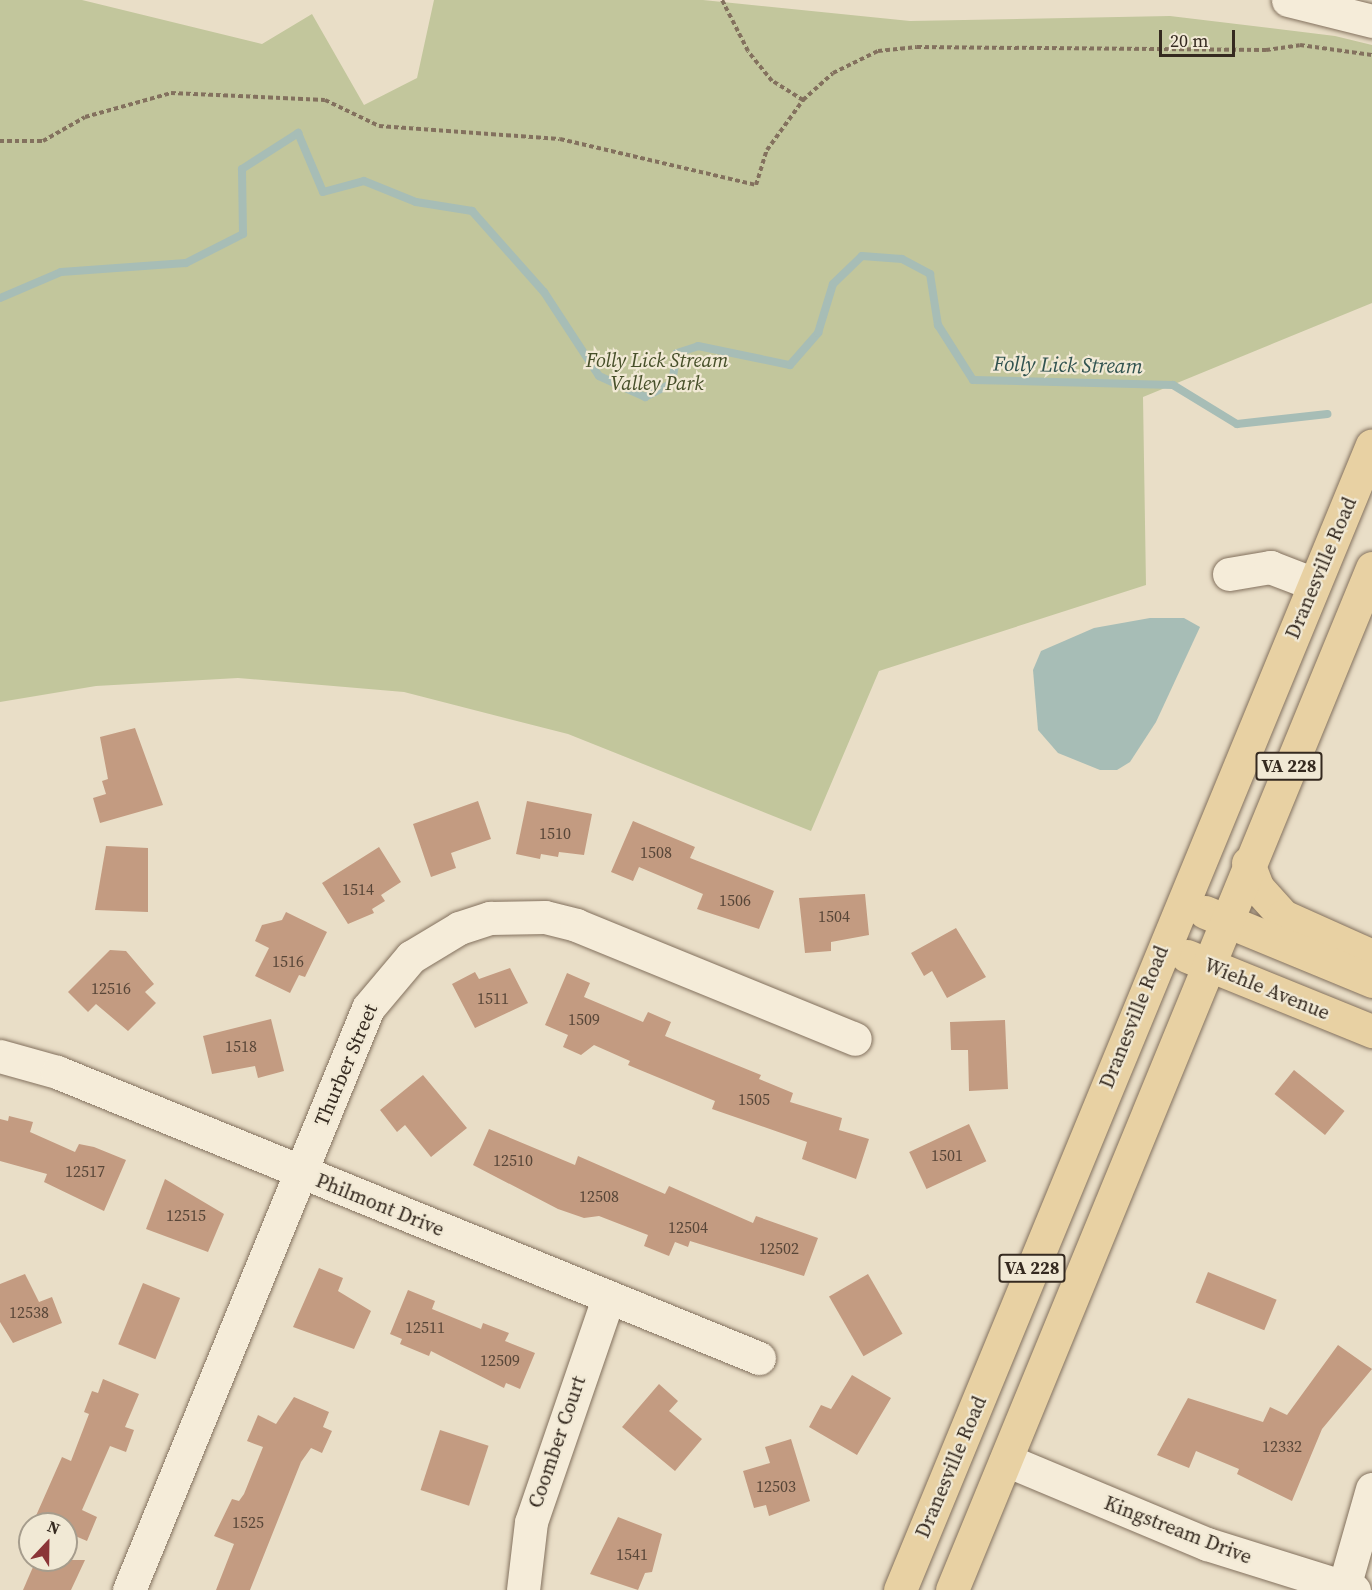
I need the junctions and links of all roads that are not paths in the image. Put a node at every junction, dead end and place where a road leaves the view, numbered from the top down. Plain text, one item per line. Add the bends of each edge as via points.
1 (1288, 0) edge
2 (1372, 21) edge
3 (1372, 445) edge
4 (1229, 574) dead end
5 (1371, 574) edge
6 (1314, 584) junction
7 (1248, 863) junction
8 (1181, 902) junction
9 (1224, 920) junction
10 (1163, 946) junction
11 (1372, 956) edge
12 (1206, 964) junction
13 (1372, 981) edge
14 (1372, 1031) edge
15 (855, 1038) dead end
16 (0, 1056) edge
17 (300, 1172) junction
18 (608, 1299) junction
19 (759, 1358) dead end
20 (1005, 1460) junction
21 (1372, 1488) edge
22 (1349, 1588) edge
23 (129, 1590) edge
24 (523, 1590) edge
25 (900, 1590) edge
26 (952, 1590) edge

1 - 2 street
3 - 6 main road, Dranesville Road / VA 228
4 - 6 street via 1270,567
5 - 7 main road, VA 228
6 - 8 main road, Dranesville Road / VA 228
7 - 9 main road, VA 228
7 - 11 main road via 1257,887 1283,916
8 - 9 main road
8 - 10 main road, Dranesville Road / VA 228
9 - 12 main road, VA 228
9 - 13 main road
10 - 12 main road, Wiehle Avenue
10 - 25 main road, Dranesville Road / VA 228
12 - 14 main road, Wiehle Avenue
12 - 20 main road, VA 228
15 - 17 street, Thurber Street via 576,925 523,915 490,918 429,944 387,980 368,1008
16 - 17 street, Philmont Drive via 57,1072
17 - 18 street, Philmont Drive
17 - 23 street, Thurber Street
18 - 19 street, Philmont Drive
18 - 24 street, Coomber Court via 531,1522
20 - 22 street, Kingstream Drive via 1207,1544
20 - 26 main road, VA 228
21 - 22 street

